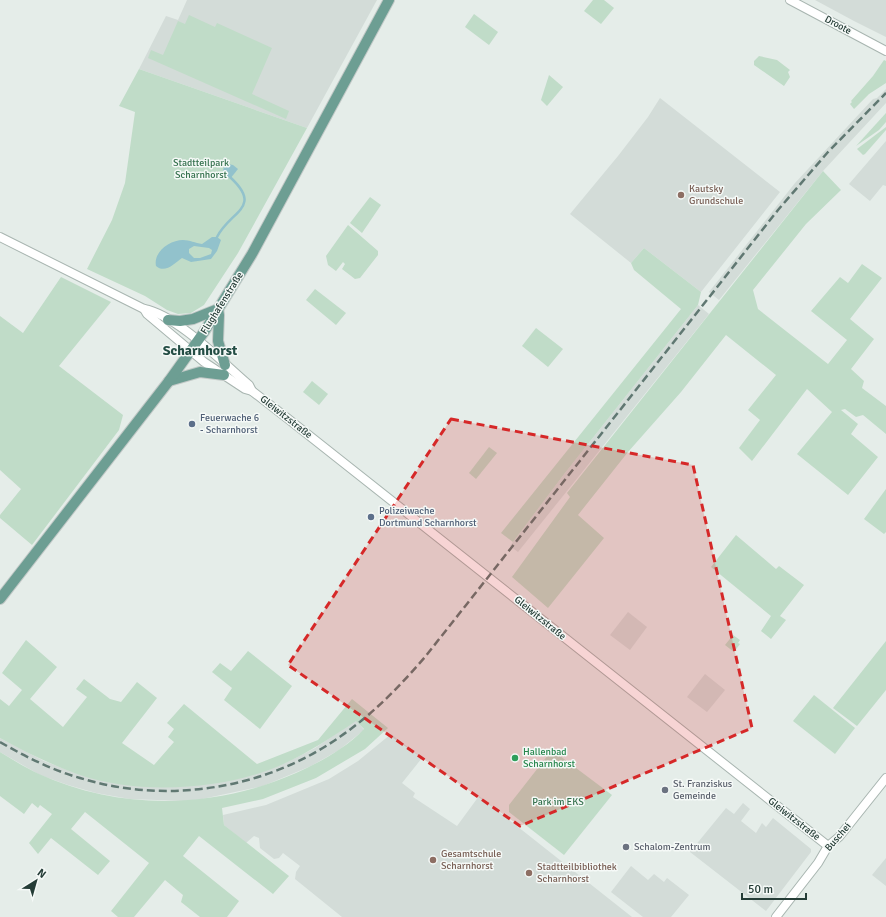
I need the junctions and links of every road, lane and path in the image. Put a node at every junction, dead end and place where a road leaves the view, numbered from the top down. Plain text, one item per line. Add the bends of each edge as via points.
1 (389, 0) edge
2 (790, 0) edge
3 (886, 51) edge
4 (0, 237) edge
5 (144, 309) junction
6 (218, 309) junction
7 (168, 320) junction
8 (198, 341) junction
9 (191, 350) junction
10 (225, 364) junction
11 (224, 375) junction
12 (169, 381) junction
13 (252, 391) junction
14 (0, 599) edge
15 (886, 778) edge
16 (828, 846) junction
17 (776, 917) edge

1 - 6 main road, Flughafenstraße via 252,254
2 - 3 street, Droote
4 - 5 street, Gleiwitzstraße
5 - 7 street, Gleiwitzstraße via 152,310
5 - 9 street, Gleiwitzstraße
6 - 7 main road via 188,320
6 - 8 main road, Flughafenstraße
6 - 10 main road via 218,341
7 - 8 street, Gleiwitzstraße
8 - 9 main road, Flughafenstraße
8 - 10 street, Gleiwitzstraße
9 - 11 street, Gleiwitzstraße
9 - 12 main road, Flughafenstraße
10 - 13 street, Gleiwitzstraße via 249,385
11 - 12 main road via 200,372
11 - 13 street, Gleiwitzstraße via 244,389
12 - 14 main road, Flughafenstraße
13 - 16 street, Gleiwitzstraße
15 - 16 street, Buschei via 839,837
16 - 17 street, Buschei

